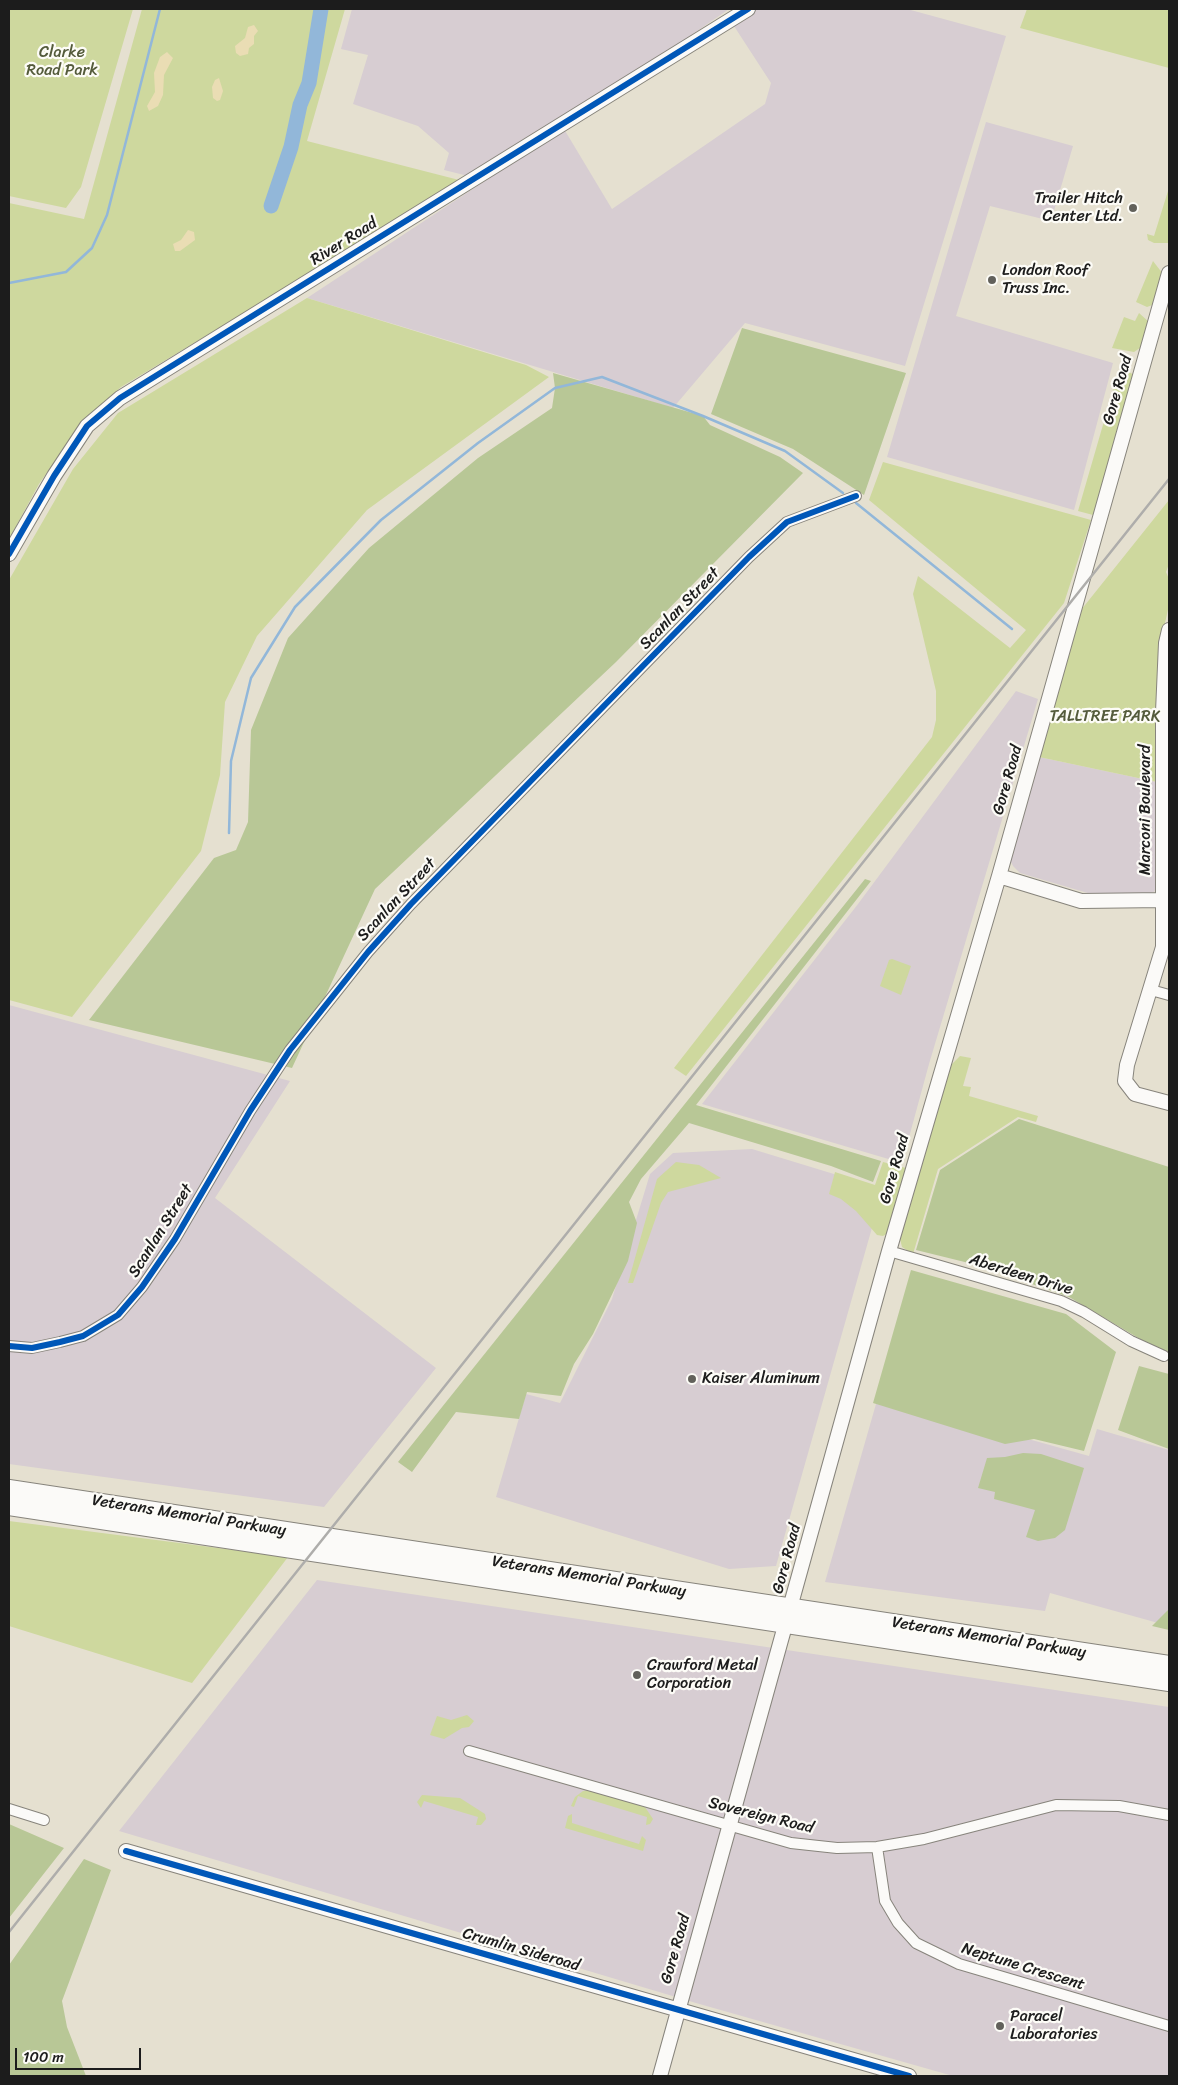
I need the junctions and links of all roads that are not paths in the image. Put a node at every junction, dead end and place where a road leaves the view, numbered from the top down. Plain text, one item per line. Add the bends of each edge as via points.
1 (748, 9) edge
2 (1169, 273) edge
3 (856, 496) dead end
4 (9, 554) edge
5 (1169, 630) edge
6 (999, 876) junction
7 (1163, 900) junction
8 (1151, 990) junction
9 (1169, 995) edge
10 (1169, 1103) edge
11 (889, 1252) junction
12 (9, 1346) edge
13 (1164, 1356) dead end
14 (9, 1489) edge
15 (9, 1506) edge
16 (789, 1616) junction
17 (1169, 1665) edge
18 (1169, 1682) edge
19 (469, 1751) dead end
20 (9, 1808) edge
21 (1169, 1815) edge
22 (44, 1820) dead end
23 (730, 1825) junction
24 (877, 1847) junction
25 (126, 1851) dead end
26 (678, 2009) junction
27 (1169, 2026) edge
28 (660, 2076) edge
29 (909, 2076) edge

1 - 4 street, River Road via 120,398 87,426
2 - 6 street, Gore Road
3 - 12 street, Scanlan Street via 787,522 749,557 374,945 290,1050 174,1239 142,1287 118,1315 84,1336 32,1348
5 - 7 street, Marconi Boulevard via 1163,712
6 - 7 street via 1081,901
6 - 11 street, Gore Road
7 - 8 street, Marconi Boulevard via 1163,948
8 - 9 street
8 - 10 street, Marconi Boulevard via 1125,1081 1135,1094
11 - 13 street, Aberdeen Drive via 1062,1301 1131,1342
11 - 16 street, Gore Road
14 - 16 highway, Veterans Memorial Parkway
15 - 16 highway, Veterans Memorial Parkway
16 - 17 highway, Veterans Memorial Parkway
16 - 18 highway, Veterans Memorial Parkway
16 - 23 street, Gore Road
19 - 23 street, Sovereign Road
20 - 22 street
21 - 24 street, Sovereign Road via 1119,1806 1056,1805 924,1839
23 - 24 street, Sovereign Road via 790,1843 837,1848
23 - 26 street, Gore Road
24 - 27 street, Neptune Crescent via 885,1901 898,1923 916,1943 959,1964
25 - 26 street, Crumlin Sideroad
26 - 28 street, Gore Road
26 - 29 street, Crumlin Sideroad

